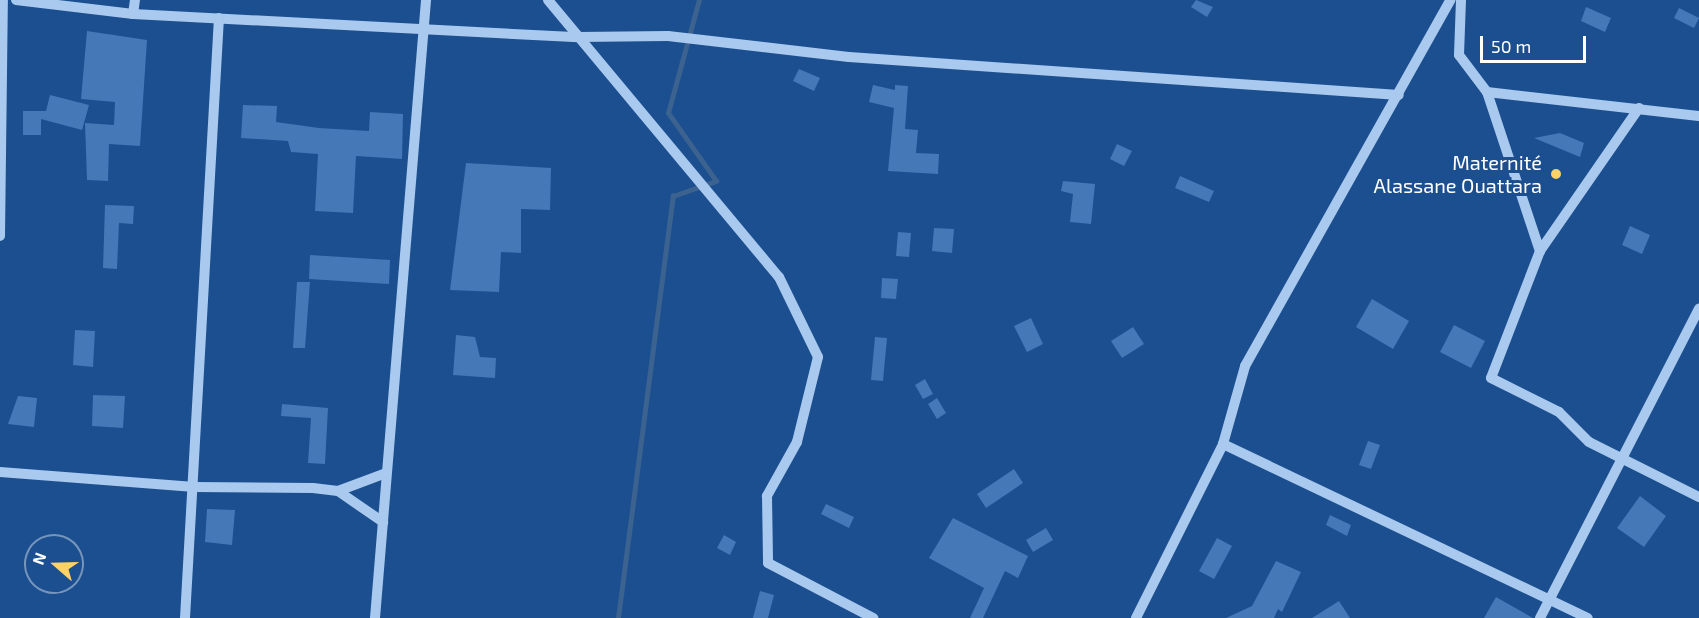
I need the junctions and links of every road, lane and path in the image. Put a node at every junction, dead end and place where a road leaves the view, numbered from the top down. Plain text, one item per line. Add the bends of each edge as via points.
1 (3, 0) edge
2 (16, 0) edge
3 (135, 0) edge
4 (426, 0) edge
5 (549, 0) edge
6 (1450, 0) edge
7 (1461, 0) edge
8 (133, 14) junction
9 (219, 18) junction
10 (422, 26) junction
11 (578, 37) junction
12 (1487, 92) junction
13 (1399, 95) junction
14 (1639, 108) junction
15 (1699, 116) edge
16 (0, 236) edge
17 (1540, 251) junction
18 (1699, 309) edge
19 (1223, 444) junction
20 (1621, 457) junction
21 (0, 472) edge
22 (386, 473) junction
23 (194, 487) junction
24 (338, 491) junction
25 (1699, 496) edge
26 (383, 522) junction
27 (1549, 599) junction
28 (185, 618) edge
29 (375, 618) edge
30 (873, 618) edge
31 (1136, 618) edge
32 (1540, 618) edge
33 (1588, 618) edge

1 - 16 street
2 - 8 street
3 - 8 street
4 - 10 street
5 - 11 street
6 - 13 street
7 - 12 street via 1459,55
8 - 9 street
9 - 10 street
9 - 23 street
10 - 11 street
10 - 22 street
11 - 13 street via 668,36 849,57
11 - 30 street via 779,277 818,357 797,442 767,496 768,563
12 - 14 street
12 - 17 street
13 - 19 street via 1245,366
14 - 15 street
14 - 17 street
17 - 20 street via 1491,378 1544,402 1589,442
18 - 20 street
19 - 27 street
19 - 31 street
20 - 25 street
20 - 27 street
21 - 23 street
22 - 24 street
22 - 26 street
23 - 24 street
23 - 28 street
24 - 26 street
26 - 29 street
27 - 32 street
27 - 33 street

